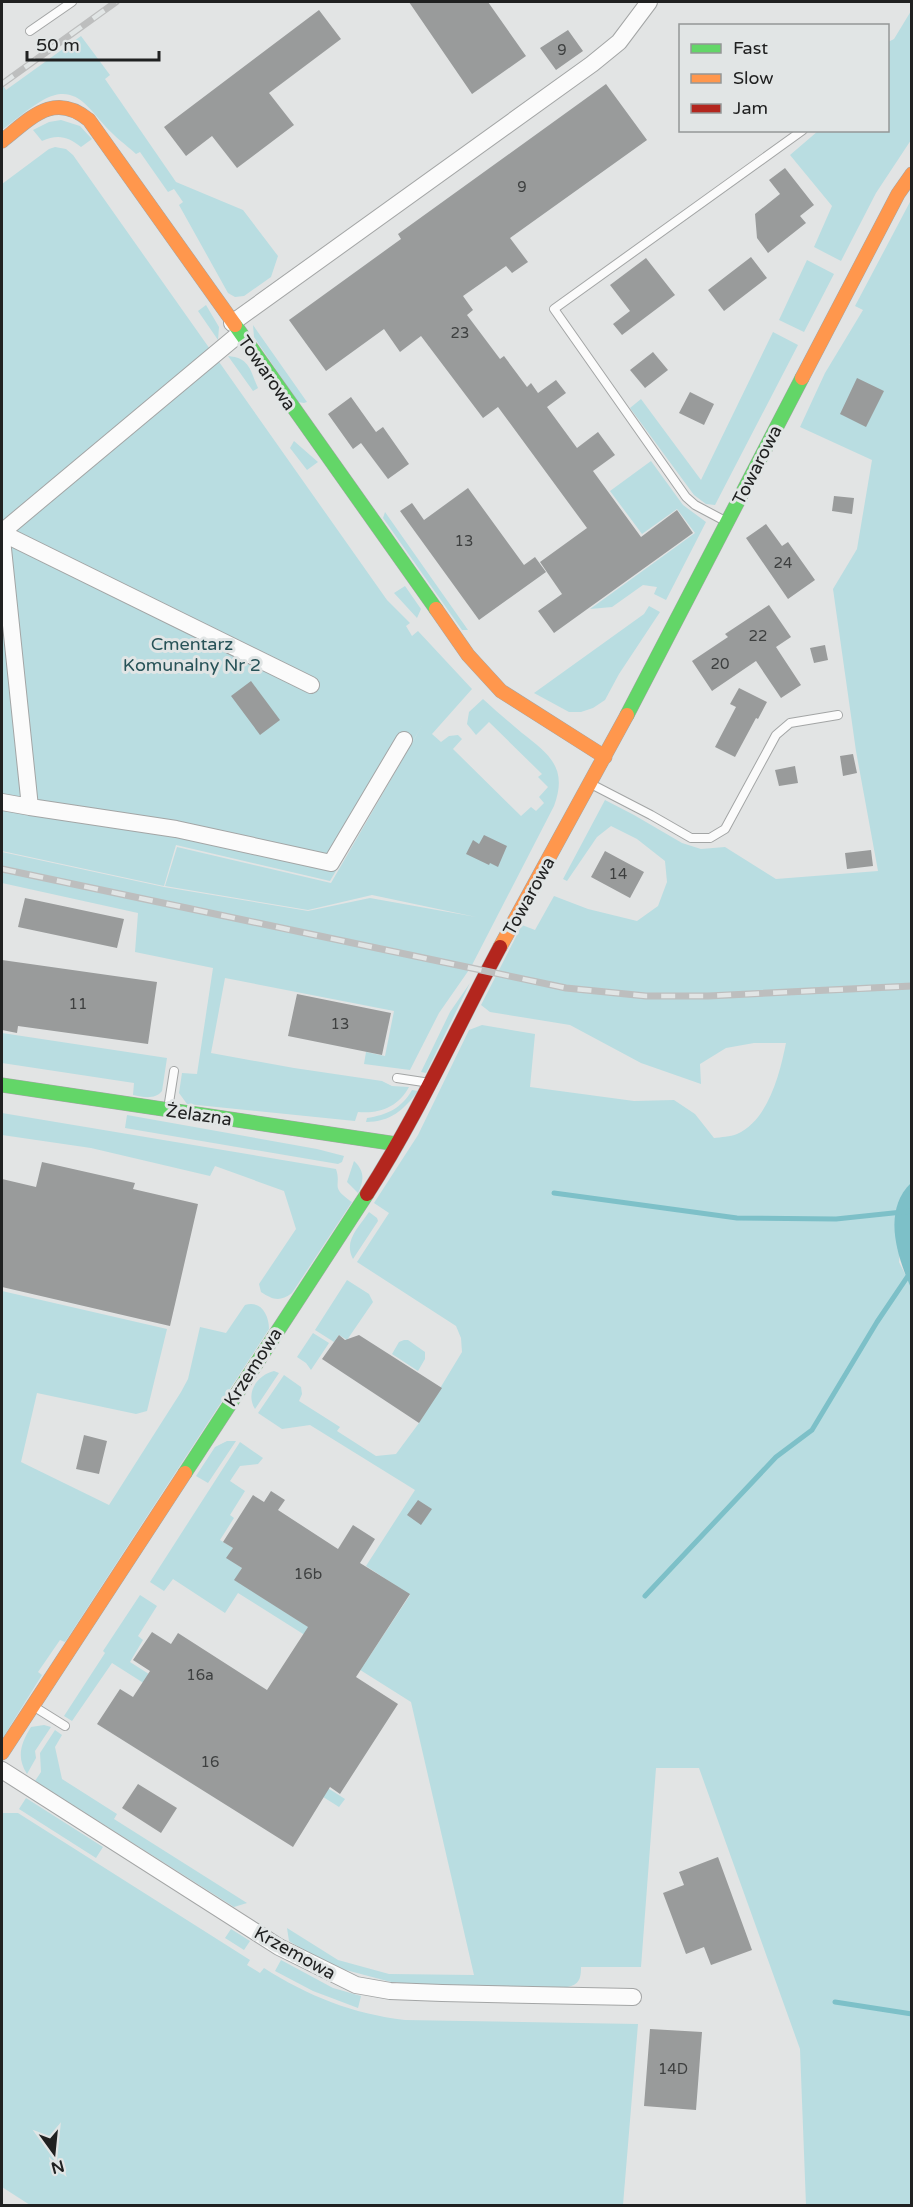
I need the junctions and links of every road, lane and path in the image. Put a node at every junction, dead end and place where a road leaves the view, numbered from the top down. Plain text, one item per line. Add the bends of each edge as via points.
1 (72, 2) edge
2 (649, 2) edge
3 (30, 31) dead end
4 (800, 132) edge
5 (2, 141) edge
6 (912, 174) edge
7 (236, 329) junction
8 (728, 522) junction
9 (2, 533) edge
10 (2, 539) edge
11 (311, 685) dead end
12 (838, 715) dead end
13 (404, 740) dead end
14 (605, 757) junction
15 (590, 784) junction
16 (2, 802) edge
17 (30, 807) junction
18 (487, 972) joint
19 (174, 1071) dead end
20 (398, 1078) dead end
21 (431, 1083) junction
22 (2, 1085) edge
23 (168, 1110) junction
24 (397, 1144) junction
25 (33, 1706) junction
26 (65, 1726) dead end
27 (2, 1753) edge
28 (2, 1770) edge
29 (633, 1997) dead end

1 - 3 lane
2 - 7 street, Towarowa via 619,42 592,64
4 - 8 lane via 554,309 686,497 695,506
5 - 7 street via 56,106 80,110
6 - 8 street, Towarowa via 863,259
7 - 9 street
7 - 14 street, Towarowa via 483,673 519,704
8 - 14 street, Towarowa
9 - 11 street
10 - 17 street
12 - 15 lane via 790,723 776,735 725,829 710,838 691,838
13 - 17 street via 331,863 176,829
14 - 15 street, Towarowa
15 - 18 street, Towarowa
16 - 17 street
18 - 21 street, Krzemowa
19 - 23 lane
20 - 21 lane
21 - 24 street, Krzemowa
22 - 23 street, Żelazna
23 - 24 street, Żelazna
24 - 25 street, Krzemowa
25 - 26 lane
25 - 27 street, Krzemowa
28 - 29 street, Krzemowa via 279,1947 356,1985 390,1991

